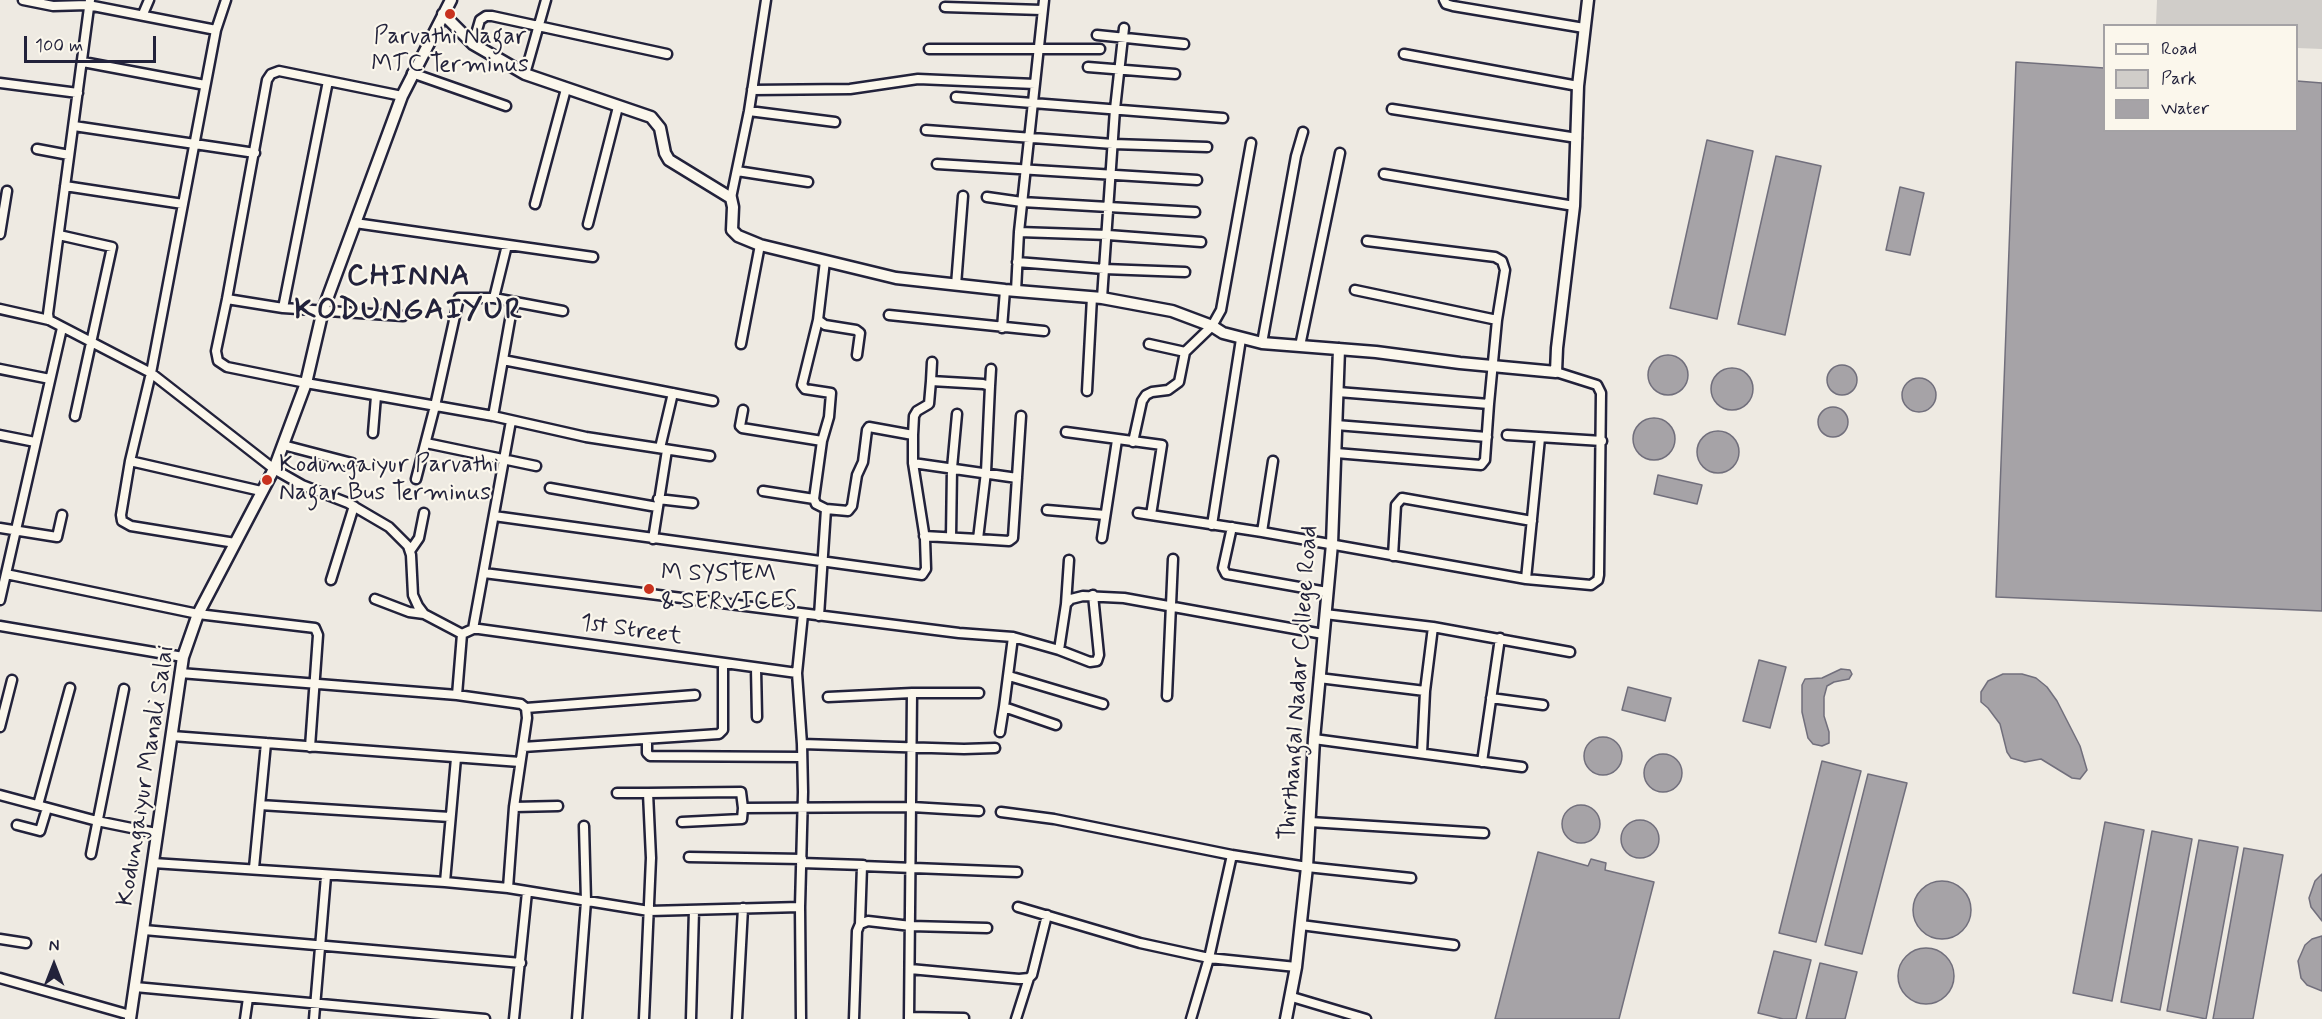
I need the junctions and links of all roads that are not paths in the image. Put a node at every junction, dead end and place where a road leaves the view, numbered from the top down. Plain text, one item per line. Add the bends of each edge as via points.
1 (23, 0) edge
2 (149, 0) edge
3 (226, 0) edge
4 (451, 0) edge
5 (546, 0) edge
6 (766, 0) edge
7 (1044, 0) edge
8 (1444, 0) edge
9 (1588, 0) edge
10 (39, 2) edge
11 (54, 3) edge
12 (89, 3) edge
13 (945, 7) dead end
14 (1042, 10) junction
15 (143, 14) junction
16 (443, 14) junction
17 (539, 26) junction
18 (1584, 28) junction
19 (216, 30) junction
20 (1123, 33) junction
21 (1097, 35) dead end
22 (472, 44) junction
23 (1184, 44) dead end
24 (1100, 49) dead end
25 (928, 50) dead end
26 (1040, 50) junction
27 (667, 54) dead end
28 (1404, 54) dead end
29 (83, 62) junction
30 (1088, 67) dead end
31 (1119, 70) junction
32 (412, 73) junction
33 (525, 74) junction
34 (1175, 74) dead end
35 (328, 81) junction
36 (0, 82) edge
37 (1035, 84) junction
38 (205, 86) junction
39 (1578, 86) junction
40 (566, 89) junction
41 (752, 90) junction
42 (78, 93) junction
43 (402, 96) junction
44 (956, 97) dead end
45 (1033, 101) junction
46 (506, 106) dead end
47 (618, 107) junction
48 (1392, 108) dead end
49 (1115, 109) junction
50 (749, 111) junction
51 (1223, 118) dead end
52 (835, 122) dead end
53 (74, 126) junction
54 (926, 130) dead end
55 (1303, 132) dead end
56 (1029, 137) junction
57 (1577, 138) junction
58 (1251, 143) dead end
59 (193, 144) junction
60 (1113, 144) junction
61 (1207, 147) dead end
62 (37, 149) dead end
63 (255, 153) junction
64 (1340, 153) dead end
65 (69, 155) junction
66 (937, 164) dead end
67 (1026, 170) junction
68 (737, 171) junction
69 (1384, 174) dead end
70 (1111, 176) junction
71 (1197, 180) dead end
72 (808, 182) dead end
73 (65, 186) junction
74 (7, 191) dead end
75 (963, 196) dead end
76 (731, 198) junction
77 (987, 198) dead end
78 (1022, 202) junction
79 (183, 204) junction
80 (535, 204) dead end
81 (1574, 206) junction
82 (1110, 207) junction
83 (1195, 212) dead end
84 (355, 223) junction
85 (588, 224) dead end
86 (1019, 232) junction
87 (0, 234) edge
88 (59, 235) junction
89 (1108, 235) junction
90 (1367, 241) dead end
91 (1201, 242) dead end
92 (507, 245) junction
93 (760, 245) junction
94 (593, 257) dead end
95 (825, 261) junction
96 (1017, 262) junction
97 (1104, 269) junction
98 (1185, 272) dead end
99 (956, 285) junction
100 (1010, 290) junction
101 (1355, 290) dead end
102 (1097, 297) junction
103 (494, 298) junction
104 (227, 299) junction
105 (513, 303) junction
106 (283, 308) junction
107 (0, 309) edge
108 (323, 310) junction
109 (563, 311) dead end
110 (889, 315) dead end
111 (403, 316) dead end
112 (49, 320) junction
113 (818, 320) junction
114 (1497, 320) junction
115 (1212, 326) junction
116 (62, 328) junction
117 (1002, 328) junction
118 (1044, 331) dead end
119 (1241, 339) junction
120 (91, 340) junction
121 (1262, 343) junction
122 (741, 344) dead end
123 (1149, 344) dead end
124 (1300, 346) junction
125 (1340, 349) junction
126 (1185, 352) junction
127 (857, 355) dead end
128 (503, 360) junction
129 (932, 362) dead end
130 (1491, 366) junction
131 (0, 369) edge
132 (991, 369) dead end
133 (1556, 372) junction
134 (151, 373) junction
135 (50, 379) junction
136 (931, 381) junction
137 (306, 383) junction
138 (990, 386) junction
139 (1087, 391) dead end
140 (1338, 392) junction
141 (673, 393) junction
142 (376, 396) junction
143 (713, 400) dead end
144 (1489, 404) junction
145 (435, 406) junction
146 (743, 410) dead end
147 (957, 414) dead end
148 (75, 416) dead end
149 (493, 416) junction
150 (1021, 416) dead end
151 (511, 421) junction
152 (1336, 425) junction
153 (1066, 432) dead end
154 (373, 433) dead end
155 (0, 435) edge
156 (913, 435) junction
157 (1507, 435) dead end
158 (1487, 437) junction
159 (1540, 438) junction
160 (1117, 440) junction
161 (822, 441) junction
162 (1602, 441) junction
163 (35, 442) junction
164 (1133, 442) junction
165 (426, 443) junction
166 (283, 445) junction
167 (663, 449) junction
168 (1336, 453) junction
169 (710, 456) dead end
170 (130, 461) junction
171 (504, 461) junction
172 (1273, 461) dead end
173 (352, 463) dead end
174 (913, 463) junction
175 (536, 466) dead end
176 (952, 468) junction
177 (274, 469) junction
178 (986, 472) junction
179 (1017, 478) junction
180 (416, 479) dead end
181 (550, 489) dead end
182 (261, 491) junction
183 (763, 491) dead end
184 (814, 499) junction
185 (657, 503) junction
186 (693, 503) dead end
187 (354, 506) junction
188 (826, 509) junction
189 (1047, 510) dead end
190 (424, 513) dead end
191 (1138, 513) dead end
192 (62, 515) dead end
193 (494, 516) junction
194 (1105, 516) junction
195 (1151, 516) junction
196 (1532, 521) junction
197 (1212, 525) junction
198 (1232, 527) junction
199 (0, 528) edge
200 (15, 530) junction
201 (1262, 532) junction
202 (924, 536) junction
203 (951, 537) junction
204 (1102, 538) dead end
205 (653, 539) junction
206 (978, 539) junction
207 (235, 543) junction
208 (1332, 544) junction
209 (410, 551) junction
210 (1394, 556) junction
211 (1173, 559) dead end
212 (1069, 560) dead end
213 (823, 561) junction
214 (484, 573) junction
215 (6, 574) junction
216 (1526, 579) junction
217 (331, 580) dead end
218 (1327, 592) junction
219 (1, 595) edge
220 (1093, 595) junction
221 (375, 599) dead end
222 (1066, 604) junction
223 (1172, 607) junction
224 (198, 614) junction
225 (424, 614) junction
226 (803, 614) junction
227 (1324, 614) junction
228 (819, 616) junction
229 (0, 626) edge
230 (1434, 627) junction
231 (473, 628) junction
232 (462, 634) junction
233 (1323, 634) junction
234 (1014, 637) junction
235 (1500, 638) junction
236 (1059, 650) junction
237 (1570, 652) dead end
238 (183, 657) junction
239 (723, 663) junction
240 (756, 668) junction
241 (180, 673) junction
242 (797, 673) junction
243 (1009, 676) junction
244 (1319, 678) junction
245 (12, 680) dead end
246 (314, 685) junction
247 (70, 688) dead end
248 (124, 689) dead end
249 (1425, 691) junction
250 (912, 693) junction
251 (979, 693) dead end
252 (457, 695) junction
253 (695, 695) dead end
254 (1167, 696) dead end
255 (828, 697) dead end
256 (1491, 698) junction
257 (1102, 704) dead end
258 (1543, 705) dead end
259 (1005, 707) junction
260 (526, 708) junction
261 (757, 717) dead end
262 (1056, 725) dead end
263 (0, 727) edge
264 (1000, 732) dead end
265 (172, 736) junction
266 (1314, 738) junction
267 (646, 739) junction
268 (266, 743) junction
269 (802, 744) junction
270 (310, 747) junction
271 (523, 747) junction
272 (911, 748) junction
273 (995, 748) dead end
274 (1422, 753) junction
275 (801, 757) junction
276 (456, 758) junction
277 (520, 762) junction
278 (1482, 762) junction
279 (1522, 767) dead end
280 (617, 793) dead end
281 (648, 793) junction
282 (0, 795) edge
283 (260, 805) junction
284 (42, 806) junction
285 (558, 806) dead end
286 (514, 807) junction
287 (912, 807) junction
288 (743, 808) junction
289 (803, 808) junction
290 (979, 811) dead end
291 (1001, 812) dead end
292 (450, 817) junction
293 (97, 821) junction
294 (682, 822) dead end
295 (1310, 822) junction
296 (18, 825) dead end
297 (584, 826) dead end
298 (156, 833) junction
299 (1484, 833) dead end
300 (91, 854) dead end
301 (1232, 855) junction
302 (689, 857) dead end
303 (802, 861) junction
304 (153, 863) junction
305 (863, 865) junction
306 (1307, 867) junction
307 (254, 868) junction
308 (911, 868) junction
309 (1017, 872) dead end
310 (326, 876) junction
311 (1411, 878) dead end
312 (445, 882) junction
313 (508, 888) junction
314 (527, 892) junction
315 (586, 901) junction
316 (800, 907) junction
317 (1018, 907) dead end
318 (743, 908) junction
319 (694, 910) junction
320 (649, 911) junction
321 (1047, 915) junction
322 (860, 924) junction
323 (1301, 924) junction
324 (910, 926) junction
325 (987, 928) dead end
326 (144, 930) junction
327 (0, 939) edge
328 (26, 943) dead end
329 (321, 944) junction
330 (1454, 945) dead end
331 (1209, 958) junction
332 (521, 963) junction
333 (1296, 967) junction
334 (910, 969) junction
335 (0, 978) edge
336 (1029, 978) junction
337 (135, 987) junction
338 (1292, 997) junction
339 (248, 998) junction
340 (316, 1004) junction
341 (130, 1017) edge
342 (909, 1018) edge
343 (964, 1018) edge
344 (245, 1019) edge
345 (314, 1019) edge
346 (485, 1019) edge
347 (514, 1019) edge
348 (577, 1019) edge
349 (644, 1019) edge
350 (690, 1019) edge
351 (737, 1019) edge
352 (801, 1019) edge
353 (854, 1019) edge
354 (1016, 1019) edge
355 (1191, 1019) edge
356 (1286, 1019) edge
357 (1366, 1019) edge

1 - 10 street
2 - 15 street
3 - 19 street
4 - 16 street, Kodungaiyur Manali Salai
5 - 17 street
6 - 41 street
7 - 14 street
8 - 18 street via 1453,6
9 - 18 street
10 - 11 street
11 - 12 street
12 - 15 street
12 - 29 street
13 - 14 street
14 - 26 street
15 - 19 street
16 - 22 street
16 - 32 street, Kodungaiyur Manali Salai
17 - 22 street via 486,16 480,20
17 - 27 street
17 - 33 street
18 - 39 street
19 - 38 street
20 - 21 street
20 - 23 street
20 - 31 street
22 - 33 street
24 - 26 street
25 - 26 street
26 - 37 street
28 - 39 street
29 - 38 street
29 - 42 street
30 - 31 street
31 - 34 street
31 - 49 street
32 - 43 street, Kodungaiyur Manali Salai
32 - 46 street
33 - 40 street
35 - 43 street
35 - 63 street via 279,71 271,74
35 - 106 street
36 - 42 street
37 - 41 street via 918,79 833,90
37 - 45 street
38 - 59 street
39 - 57 street
40 - 47 street
40 - 80 street
41 - 50 street
42 - 53 street
43 - 84 street, Kodungaiyur Manali Salai
44 - 45 street
45 - 49 street
45 - 56 street
47 - 76 street via 651,117 660,129 669,160
47 - 85 street
48 - 57 street
49 - 51 street
49 - 60 street
50 - 52 street
50 - 68 street
53 - 59 street
53 - 65 street
54 - 56 street
55 - 121 street
56 - 60 street
56 - 67 street
57 - 81 street
58 - 115 street via 1221,310
59 - 63 street
59 - 79 street
60 - 61 street
60 - 70 street
62 - 65 street
63 - 104 street
64 - 124 street
65 - 73 street
66 - 67 street
67 - 70 street
67 - 78 street
68 - 72 street
68 - 76 street
69 - 81 street
70 - 71 street
70 - 82 street
73 - 79 street
73 - 88 street
74 - 87 street
75 - 99 street
76 - 93 street via 732,230
77 - 78 street
78 - 82 street
78 - 86 street
79 - 134 street
81 - 133 street
82 - 83 street
82 - 89 street
84 - 92 street
84 - 108 street, Kodungaiyur Manali Salai
86 - 89 street
86 - 96 street
88 - 112 street
88 - 120 street via 112,247
89 - 91 street
89 - 97 street
90 - 114 street via 1498,259 1505,270
92 - 94 street
92 - 103 street
93 - 95 street
93 - 122 street
95 - 99 street via 896,278
95 - 113 street
96 - 97 street
96 - 100 street
97 - 98 street
97 - 102 street
99 - 100 street
100 - 102 street
100 - 117 street
101 - 114 street
102 - 115 street via 1172,311
102 - 139 street
103 - 105 street
103 - 145 street via 459,298
104 - 106 street
104 - 137 street via 216,351 219,361 227,367
105 - 109 street
105 - 128 street
106 - 108 street
107 - 112 street
108 - 111 street
108 - 137 street, Kodungaiyur Manali Salai
110 - 117 street
112 - 116 street
113 - 127 street via 860,333
113 - 161 street via 802,385 832,395
114 - 130 street
115 - 119 street
115 - 126 street
116 - 120 street
116 - 135 street
117 - 118 street
119 - 121 street
119 - 197 street
120 - 134 street
120 - 148 street
121 - 124 street
123 - 126 street
124 - 125 street
125 - 130 street
125 - 140 street, Thirthangal Nadar College Road
126 - 164 street via 1179,382 1168,390 1146,395 1142,401
128 - 141 street
128 - 149 street
129 - 136 street
130 - 133 street
130 - 144 street
131 - 135 street
132 - 138 street
133 - 162 street via 1600,388
134 - 170 street
134 - 177 street
135 - 163 street
136 - 138 street
136 - 156 street via 928,404 914,416
137 - 142 street
137 - 166 street, Kodungaiyur Manali Salai
138 - 178 street
140 - 144 street
140 - 152 street, Thirthangal Nadar College Road
141 - 143 street
141 - 167 street
142 - 145 street
142 - 154 street
144 - 158 street
145 - 149 street
145 - 165 street
146 - 161 street via 742,428
147 - 176 street
149 - 151 street
150 - 179 street
151 - 167 street
151 - 171 street
152 - 158 street
152 - 168 street, Thirthangal Nadar College Road
153 - 160 street
155 - 163 street
156 - 174 street
156 - 188 street via 869,427 852,506 848,511
157 - 159 street
158 - 168 street via 1485,460 1477,465
159 - 162 street
159 - 196 street
160 - 164 street
160 - 194 street
161 - 184 street
162 - 216 street via 1598,580 1586,586
163 - 200 street
164 - 195 street via 1162,445
165 - 171 street
165 - 180 street
166 - 173 street
166 - 177 street, Kodungaiyur Manali Salai
167 - 169 street
167 - 185 street
168 - 208 street, Thirthangal Nadar College Road
170 - 182 street
170 - 207 street via 122,521
171 - 175 street
171 - 193 street
172 - 201 street
174 - 176 street
174 - 202 street
176 - 178 street
176 - 203 street
177 - 182 street, Kodungaiyur Manali Salai
177 - 187 street
178 - 179 street
178 - 206 street
179 - 206 street via 1013,538
181 - 185 street
182 - 207 street, Kodungaiyur Manali Salai
183 - 184 street
184 - 188 street
185 - 186 street
185 - 205 street
187 - 209 street via 389,527
187 - 217 street
188 - 213 street
189 - 194 street
190 - 209 street via 419,538
191 - 195 street
192 - 200 street via 57,537
193 - 205 street
193 - 214 street
194 - 204 street
195 - 197 street
196 - 210 street via 1402,498 1396,505
196 - 216 street
197 - 198 street
198 - 201 street
198 - 218 street via 1223,568 1226,574
199 - 200 street
200 - 215 street
201 - 208 street
202 - 203 street
202 - 213 street via 926,569 922,575
203 - 206 street
205 - 213 street
207 - 224 street, Kodungaiyur Manali Salai
208 - 210 street
208 - 218 street, Thirthangal Nadar College Road
209 - 225 street via 413,595
210 - 216 street
211 - 223 street
212 - 222 street
213 - 228 street
214 - 226 street
214 - 231 street
215 - 219 street
215 - 224 street
218 - 227 street, Thirthangal Nadar College Road
220 - 222 street via 1071,599
220 - 223 street
220 - 236 street via 1097,661
221 - 225 street
222 - 236 street
223 - 233 street
223 - 254 street
224 - 238 street, Kodungaiyur Manali Salai
224 - 246 street via 315,628 318,635
225 - 232 street
226 - 228 street
226 - 242 street
227 - 230 street
227 - 233 street, Thirthangal Nadar College Road
228 - 234 street
229 - 238 street
230 - 235 street
230 - 249 street
231 - 232 street
231 - 239 street, 1st Street
232 - 252 street
233 - 244 street, Thirthangal Nadar College Road
234 - 236 street
234 - 243 street
235 - 237 street
235 - 256 street
238 - 241 street, Kodungaiyur Manali Salai
239 - 240 street, 1st Street
239 - 267 street via 722,733
240 - 242 street, 1st Street
240 - 261 street
241 - 246 street
241 - 265 street, Kodungaiyur Manali Salai
242 - 269 street
243 - 257 street
243 - 259 street
244 - 249 street
244 - 266 street, Thirthangal Nadar College Road
245 - 263 street
246 - 252 street
246 - 270 street
247 - 284 street
248 - 293 street
249 - 274 street
250 - 251 street
250 - 255 street
250 - 272 street
252 - 260 street via 515,702
253 - 260 street
256 - 258 street
256 - 278 street
259 - 262 street
259 - 264 street
260 - 271 street
265 - 268 street
265 - 298 street, Kodungaiyur Manali Salai
266 - 274 street
266 - 295 street, Thirthangal Nadar College Road
267 - 271 street
267 - 275 street via 650,756
268 - 270 street
268 - 283 street
269 - 272 street
269 - 275 street
270 - 276 street
271 - 277 street
272 - 273 street
272 - 287 street
274 - 278 street
275 - 289 street
276 - 277 street
276 - 292 street
277 - 286 street
278 - 279 street
280 - 281 street
281 - 288 street via 741,792
281 - 320 street
282 - 284 street
283 - 292 street
283 - 307 street
284 - 293 street
284 - 296 street via 40,831
285 - 286 street
286 - 313 street
287 - 289 street
287 - 290 street
287 - 308 street
288 - 289 street
288 - 294 street via 742,819
289 - 303 street
291 - 301 street
292 - 312 street
293 - 298 street
293 - 300 street
295 - 299 street
295 - 306 street, Thirthangal Nadar College Road
297 - 315 street
298 - 304 street, Kodungaiyur Manali Salai
301 - 306 street
301 - 331 street
302 - 303 street
303 - 305 street
303 - 316 street
304 - 307 street
304 - 326 street, Kodungaiyur Manali Salai
305 - 308 street
305 - 322 street
306 - 311 street
306 - 323 street, Thirthangal Nadar College Road
307 - 310 street
308 - 309 street
308 - 324 street
310 - 312 street
310 - 329 street
312 - 313 street
313 - 314 street
314 - 315 street
314 - 332 street
315 - 320 street
315 - 348 street
316 - 318 street
316 - 352 street
317 - 321 street
318 - 319 street
318 - 351 street
319 - 320 street
319 - 350 street
320 - 349 street
321 - 331 street via 1140,943
321 - 336 street
322 - 324 street via 867,921
322 - 353 street
323 - 330 street
323 - 333 street, Thirthangal Nadar College Road
324 - 325 street
324 - 334 street
326 - 329 street
326 - 337 street, Kodungaiyur Manali Salai
327 - 328 street
329 - 332 street
329 - 340 street
331 - 333 street
331 - 355 street
332 - 347 street
333 - 338 street, Thirthangal Nadar College Road
334 - 336 street
334 - 342 street
335 - 341 street
336 - 354 street
337 - 339 street
337 - 341 street, Kodungaiyur Manali Salai
338 - 356 street, Thirthangal Nadar College Road
338 - 357 street
339 - 340 street
339 - 344 street
340 - 345 street
340 - 346 street
342 - 343 street

